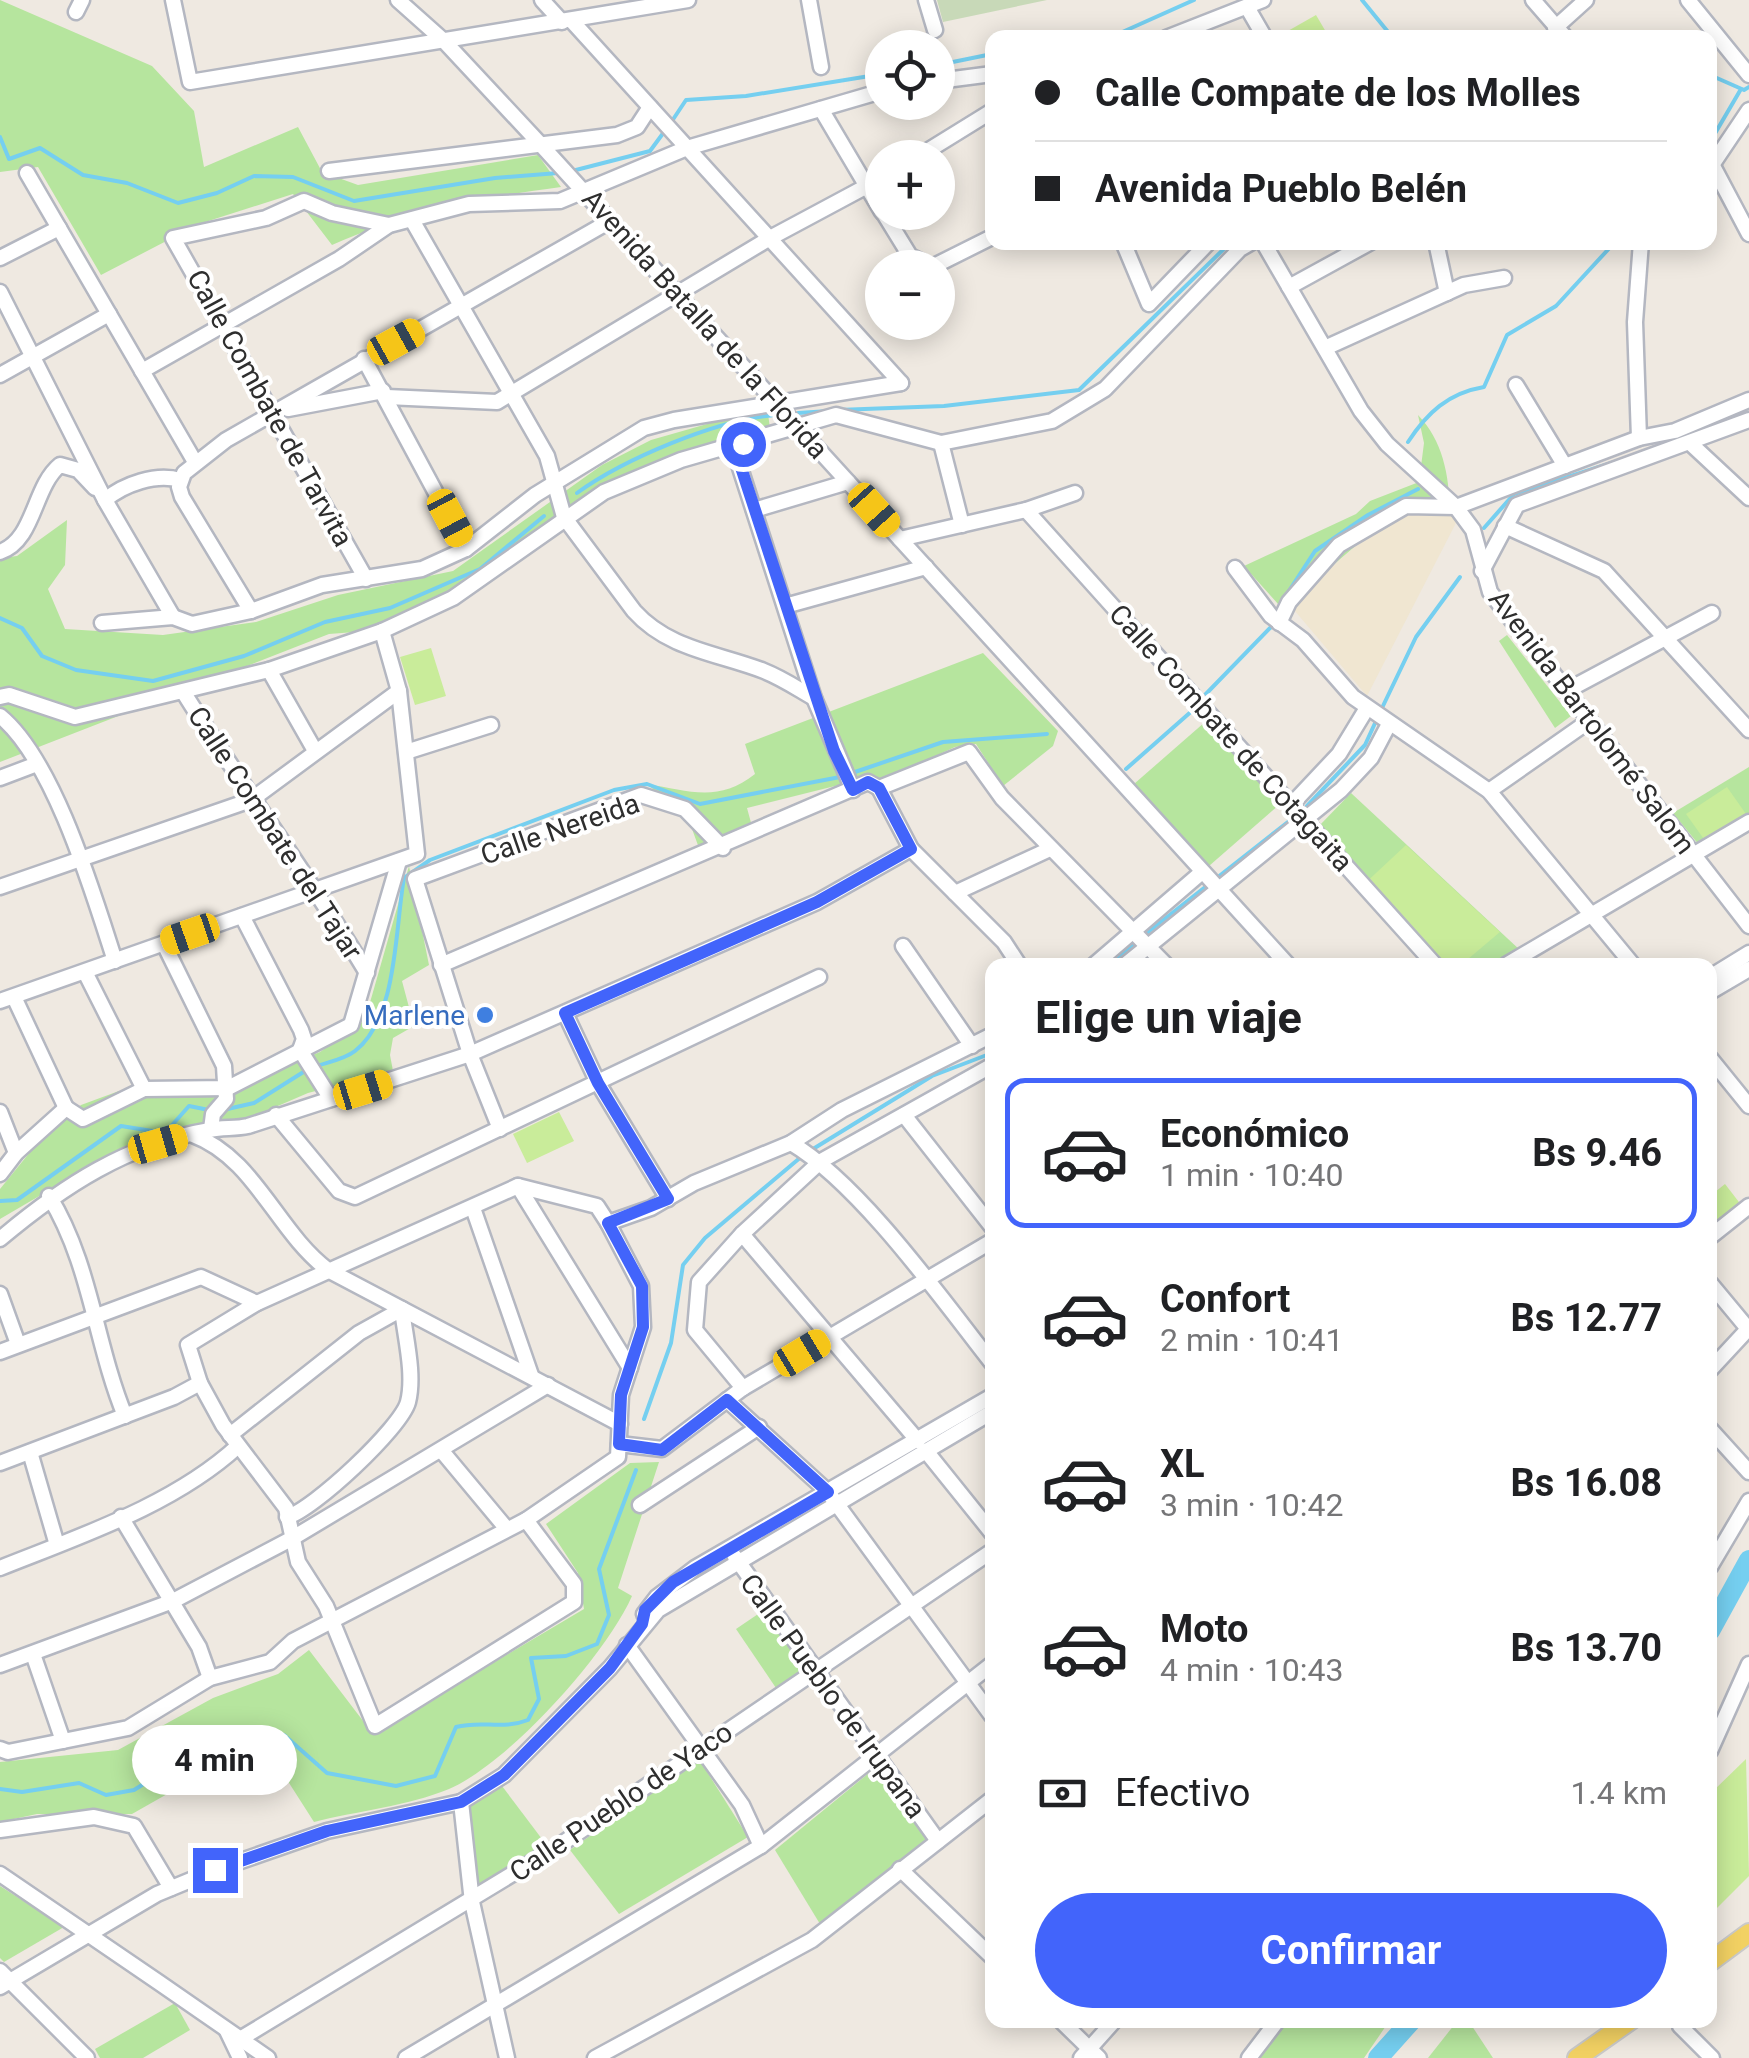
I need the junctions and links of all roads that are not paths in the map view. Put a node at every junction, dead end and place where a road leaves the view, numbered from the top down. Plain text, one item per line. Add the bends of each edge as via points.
1 (173, 0) edge
2 (398, 0) edge
3 (542, 0) edge
4 (688, 0) edge
5 (809, 0) edge
6 (926, 0) edge
7 (1263, 0) edge
8 (1533, 0) edge
9 (1586, 0) edge
10 (1688, 0) edge
11 (1247, 7) junction
12 (567, 21) junction
13 (935, 30) dead end
14 (1187, 30) edge
15 (1261, 30) edge
16 (1558, 30) edge
17 (1562, 30) edge
18 (1713, 30) edge
19 (1717, 35) edge
20 (444, 41) junction
21 (1726, 46) junction
22 (1717, 48) edge
23 (820, 67) dead end
24 (1748, 69) edge
25 (985, 75) edge
26 (955, 79) edge
27 (865, 97) edge
28 (650, 107) junction
29 (822, 108) junction
30 (1749, 110) edge
31 (985, 115) edge
32 (945, 140) edge
33 (542, 146) junction
34 (687, 148) junction
35 (1717, 158) edge
36 (329, 171) dead end
37 (27, 172) dead end
38 (1717, 178) edge
39 (865, 183) edge
40 (865, 188) edge
41 (584, 192) junction
42 (412, 220) junction
43 (610, 221) junction
44 (390, 225) junction
45 (59, 228) junction
46 (894, 230) edge
47 (1749, 234) edge
48 (770, 238) junction
49 (985, 240) edge
50 (1126, 250) edge
51 (1201, 250) edge
52 (1240, 250) edge
53 (1268, 250) edge
54 (1357, 250) edge
55 (1438, 250) edge
56 (1640, 250) edge
57 (0, 258) edge
58 (1504, 278) dead end
59 (1289, 288) junction
60 (0, 292) edge
61 (1447, 293) junction
62 (677, 297) junction
63 (460, 306) junction
64 (109, 314) junction
65 (222, 324) junction
66 (1325, 348) junction
67 (32, 358) junction
68 (364, 360) junction
69 (142, 370) junction
70 (0, 376) edge
71 (1516, 385) dead end
72 (385, 394) junction
73 (510, 395) junction
74 (1749, 400) edge
75 (776, 402) junction
76 (272, 413) junction
77 (1749, 420) edge
78 (799, 428) junction
79 (1639, 438) junction
80 (941, 442) junction
81 (1690, 443) junction
82 (734, 446) junction
83 (196, 462) junction
84 (1565, 466) junction
85 (180, 480) junction
86 (848, 482) junction
87 (554, 484) junction
88 (1075, 492) dead end
89 (1749, 498) edge
90 (106, 500) junction
91 (1456, 506) junction
92 (754, 510) junction
93 (1026, 510) junction
94 (564, 517) junction
95 (962, 525) junction
96 (1505, 526) junction
97 (900, 539) junction
98 (466, 548) junction
99 (0, 552) edge
100 (926, 567) junction
101 (1235, 568) dead end
102 (1482, 571) junction
103 (366, 578) junction
104 (785, 606) junction
105 (251, 610) junction
106 (1712, 613) dead end
107 (173, 617) junction
108 (1279, 622) junction
109 (102, 623) dead end
110 (382, 631) junction
111 (1665, 638) junction
112 (268, 670) junction
113 (399, 691) junction
114 (1566, 692) junction
115 (184, 694) junction
116 (0, 697) edge
117 (814, 698) junction
118 (1367, 708) junction
119 (1743, 713) edge
120 (0, 716) edge
121 (1589, 721) junction
122 (1388, 724) junction
123 (491, 726) dead end
124 (1749, 730) edge
125 (314, 749) junction
126 (406, 752) junction
127 (37, 764) junction
128 (0, 778) edge
129 (879, 788) junction
130 (853, 790) junction
131 (1489, 791) junction
132 (250, 800) junction
133 (1292, 804) junction
134 (1308, 820) junction
135 (1749, 822) edge
136 (723, 848) junction
137 (911, 849) junction
138 (1050, 849) junction
139 (1694, 856) junction
140 (80, 859) junction
141 (399, 861) junction
142 (1202, 872) junction
143 (0, 887) edge
144 (317, 890) junction
145 (1219, 890) junction
146 (956, 893) junction
147 (242, 916) junction
148 (1593, 917) junction
149 (1749, 926) edge
150 (1130, 931) junction
151 (164, 944) junction
152 (1149, 944) junction
153 (903, 946) dead end
154 (1749, 953) edge
155 (1014, 958) edge
156 (1101, 958) edge
157 (1133, 958) edge
158 (1160, 958) edge
159 (1282, 958) edge
160 (1429, 958) edge
161 (1519, 958) edge
162 (1627, 958) edge
163 (115, 961) junction
164 (441, 965) junction
165 (1749, 969) edge
166 (85, 972) junction
167 (1717, 972) edge
168 (368, 973) junction
169 (819, 976) dead end
170 (1717, 988) edge
171 (7, 999) edge
172 (565, 1013) junction
173 (985, 1039) edge
174 (972, 1046) junction
175 (300, 1050) junction
176 (470, 1054) junction
177 (1717, 1067) edge
178 (985, 1071) edge
179 (598, 1083) junction
180 (228, 1088) junction
181 (144, 1089) junction
182 (331, 1099) junction
183 (1749, 1106) edge
184 (66, 1108) junction
185 (0, 1112) edge
186 (276, 1115) junction
187 (904, 1115) junction
188 (211, 1129) junction
189 (500, 1129) junction
190 (192, 1134) junction
191 (791, 1143) junction
192 (16, 1153) junction
193 (820, 1160) junction
194 (0, 1174) edge
195 (518, 1186) junction
196 (49, 1196) junction
197 (668, 1199) junction
198 (1749, 1206) edge
199 (473, 1208) junction
200 (985, 1218) edge
201 (608, 1223) junction
202 (1717, 1231) edge
203 (742, 1234) junction
204 (0, 1239) edge
205 (985, 1244) edge
206 (328, 1270) junction
207 (925, 1278) junction
208 (1717, 1291) edge
209 (0, 1294) edge
210 (257, 1303) junction
211 (402, 1309) junction
212 (92, 1318) junction
213 (1749, 1329) edge
214 (831, 1336) junction
215 (18, 1344) junction
216 (0, 1352) edge
217 (985, 1354) edge
218 (1717, 1363) edge
219 (630, 1368) junction
220 (531, 1375) junction
221 (200, 1382) junction
222 (548, 1385) junction
223 (743, 1388) junction
224 (727, 1400) junction
225 (985, 1401) edge
226 (985, 1415) edge
227 (125, 1416) junction
228 (620, 1424) junction
229 (759, 1427) junction
230 (1717, 1438) edge
231 (234, 1440) junction
232 (922, 1446) junction
233 (440, 1450) junction
234 (619, 1451) junction
235 (30, 1452) junction
236 (0, 1463) edge
237 (1749, 1472) edge
238 (828, 1492) junction
239 (1749, 1501) edge
240 (640, 1505) dead end
241 (837, 1507) junction
242 (121, 1516) junction
243 (287, 1517) junction
244 (526, 1520) junction
245 (985, 1524) edge
246 (506, 1528) junction
247 (290, 1539) junction
248 (58, 1545) junction
249 (730, 1550) junction
250 (1717, 1555) edge
251 (985, 1556) edge
252 (739, 1564) junction
253 (0, 1568) edge
254 (173, 1601) junction
255 (909, 1606) junction
256 (331, 1623) junction
257 (642, 1624) junction
258 (627, 1645) junction
259 (34, 1654) junction
260 (1749, 1664) edge
261 (0, 1665) edge
262 (985, 1670) edge
263 (814, 1672) junction
264 (210, 1678) junction
265 (968, 1683) junction
266 (985, 1706) edge
267 (1717, 1735) edge
268 (62, 1741) junction
269 (702, 1746) junction
270 (0, 1749) edge
271 (874, 1754) junction
272 (461, 1802) junction
273 (985, 1804) edge
274 (0, 1830) edge
275 (938, 1841) junction
276 (761, 1846) junction
277 (900, 1869) junction
278 (0, 1874) edge
279 (171, 1888) junction
280 (472, 1902) junction
281 (1749, 1933) edge
282 (89, 1935) junction
283 (985, 1950) edge
284 (1717, 1957) edge
285 (3, 1980) edge
286 (493, 2003) junction
287 (1067, 2028) edge
288 (1109, 2028) edge
289 (1272, 2028) edge
290 (1620, 2028) edge
291 (1682, 2028) edge
292 (234, 2035) junction
293 (1090, 2055) edge
294 (88, 2058) edge
295 (240, 2058) edge
296 (268, 2058) edge
297 (406, 2058) edge
298 (507, 2058) edge
299 (595, 2058) edge
300 (1249, 2058) edge
301 (1577, 2058) edge
302 (1712, 2058) edge

1 - 20 street via 190,82
2 - 20 street, Avenida Batalla de la Florida
3 - 12 street
4 - 12 street
5 - 23 street
6 - 13 street
7 - 11 street
8 - 16 street
9 - 17 street
10 - 18 street
11 - 14 street
11 - 15 street
12 - 20 street
12 - 28 street
19 - 21 street
20 - 33 street, Avenida Batalla de la Florida
21 - 22 street
21 - 24 street
25 - 26 street
27 - 29 street
28 - 33 street via 630,130
28 - 34 street
29 - 34 street
29 - 39 street
30 - 35 street
31 - 32 street
33 - 36 street
33 - 41 street, Avenida Batalla de la Florida
34 - 41 street
34 - 48 street
37 - 45 street
38 - 47 street
40 - 48 street
41 - 42 street via 560,201 444,208
41 - 43 street, Avenida Batalla de la Florida
42 - 44 street
42 - 63 street
43 - 62 street, Avenida Batalla de la Florida
43 - 63 street
44 - 65 street
44 - 65 street, Calle Combate de Tarvita via 304,201 266,218 174,238
45 - 57 street
45 - 64 street
46 - 49 street via 910,256 932,267
48 - 62 street
48 - 75 street via 901,383
50 - 51 street via 1149,304
52 - 80 street via 1105,389 1052,421
53 - 59 street
54 - 59 street
55 - 61 street
56 - 79 street
58 - 61 street
59 - 66 street
60 - 67 street
61 - 66 street
62 - 73 street
62 - 75 street, Avenida Batalla de la Florida
63 - 68 street
63 - 73 street
64 - 67 street
64 - 69 street
65 - 69 street
65 - 76 street, Calle Combate de Tarvita
66 - 91 street via 1387,444
67 - 70 street
67 - 90 street
68 - 72 street
68 - 76 street
69 - 83 street
71 - 84 street
72 - 73 street via 497,402
72 - 76 street
72 - 98 street
73 - 87 street via 547,456
74 - 79 street via 1675,431
75 - 78 street, Avenida Batalla de la Florida
75 - 87 street via 644,428
76 - 83 street
76 - 103 street, Calle Combate de Tarvita
77 - 81 street
78 - 80 street via 836,415
78 - 82 street
78 - 86 street, Avenida Batalla de la Florida
79 - 84 street
80 - 95 street
81 - 89 street
81 - 96 street via 1534,496
82 - 92 street
82 - 94 street via 604,492
83 - 85 street
84 - 91 street
85 - 90 street via 128,484
85 - 105 street via 182,496
86 - 92 street
86 - 97 street, Avenida Batalla de la Florida
87 - 94 street
87 - 98 street
88 - 93 street
90 - 99 street via 78,470 60,465 19,540
90 - 107 street
91 - 102 street, Avenida Bartolomé Salom via 1473,530
91 - 108 street via 1406,506 1340,545
92 - 104 street
93 - 95 street
93 - 133 street, Calle Combate de Cotagaita
94 - 110 street via 478,584
94 - 117 street via 648,626
95 - 97 street
96 - 102 street
96 - 111 street via 1604,571
97 - 100 street, Avenida Batalla de la Florida
98 - 103 street via 422,569
100 - 104 street
100 - 142 street, Avenida Batalla de la Florida
101 - 108 street
102 - 114 street, Avenida Bartolomé Salom via 1490,592
103 - 105 street
104 - 117 street
105 - 107 street via 192,624
106 - 111 street
107 - 109 street
108 - 118 street
110 - 112 street
110 - 113 street
111 - 114 street
111 - 119 street
112 - 115 street
112 - 125 street
113 - 125 street
113 - 126 street
114 - 121 street, Avenida Bartolomé Salom
115 - 116 street via 74,717
115 - 132 street, Calle Combate del Tajar
117 - 130 street
118 - 122 street
118 - 133 street via 1339,754
119 - 124 street
120 - 127 street
121 - 131 street
121 - 139 street, Avenida Bartolomé Salom
122 - 131 street
122 - 134 street via 1371,758
123 - 126 street
125 - 132 street
126 - 141 street via 416,854
127 - 128 street
127 - 140 street
129 - 130 street via 868,782
129 - 137 street
129 - 138 street via 969,752
130 - 136 street
131 - 148 street
132 - 140 street
132 - 144 street, Calle Combate del Tajar
133 - 134 street, Calle Combate de Cotagaita
134 - 145 street
134 - 160 street, Calle Combate de Cotagaita
135 - 139 street
136 - 164 street
136 - 164 street, Calle Nereida via 685,809 641,795 415,879
137 - 146 street
137 - 172 street via 817,902
138 - 146 street
138 - 150 street
139 - 148 street
139 - 149 street, Avenida Bartolomé Salom
140 - 143 street
140 - 163 street
141 - 144 street
141 - 168 street
142 - 145 street, Avenida Batalla de la Florida
142 - 150 street
144 - 147 street
144 - 168 street, Calle Combate del Tajar
145 - 152 street
145 - 159 street, Avenida Batalla de la Florida
146 - 155 street
147 - 151 street
147 - 175 street via 304,1039
148 - 161 street
148 - 162 street
150 - 152 street
150 - 156 street
151 - 163 street
151 - 180 street via 224,1066
152 - 157 street
152 - 158 street
153 - 174 street
154 - 167 street
163 - 166 street
164 - 176 street
165 - 170 street
166 - 171 street
166 - 181 street
168 - 175 street via 351,1025
169 - 179 street
171 - 184 street
172 - 176 street
172 - 179 street
173 - 174 street
174 - 191 street
175 - 180 street
175 - 182 street
176 - 182 street
176 - 189 street
177 - 183 street
178 - 187 street
179 - 189 street
179 - 197 street
180 - 181 street
180 - 188 street
181 - 184 street via 83,1119
182 - 186 street
184 - 192 street
185 - 192 street
186 - 188 street
186 - 189 street via 347,1197
187 - 193 street
187 - 200 street
188 - 190 street
190 - 196 street via 124,1155
190 - 206 street via 229,1156 308,1255
191 - 193 street
191 - 197 street
192 - 194 street
193 - 203 street
193 - 207 street
195 - 199 street
195 - 201 street via 597,1206
195 - 219 street
196 - 204 street
196 - 212 street via 87,1278
197 - 201 street
198 - 202 street
199 - 206 street
199 - 220 street
201 - 219 street via 642,1286 643,1327
203 - 214 street
203 - 223 street via 698,1282 696,1330
205 - 207 street
206 - 210 street
206 - 211 street
207 - 214 street
207 - 217 street
208 - 213 street
209 - 215 street
210 - 212 street via 201,1278
210 - 221 street via 192,1338 189,1354
211 - 220 street
211 - 231 street via 359,1333
211 - 243 street via 407,1406 310,1506
212 - 215 street
212 - 227 street
213 - 218 street
214 - 223 street
214 - 232 street
215 - 216 street
219 - 228 street
220 - 222 street
221 - 227 street
221 - 231 street
222 - 228 street
222 - 233 street
223 - 224 street
224 - 229 street
224 - 234 street via 662,1450
225 - 232 street
226 - 232 street
227 - 235 street
228 - 234 street
229 - 238 street
229 - 240 street
230 - 237 street
231 - 242 street via 208,1471
231 - 243 street via 265,1474
232 - 238 street
232 - 241 street
232 - 245 street
233 - 246 street
233 - 247 street
234 - 244 street
235 - 236 street
235 - 248 street
238 - 241 street
238 - 249 street
239 - 250 street
241 - 252 street
241 - 255 street
242 - 248 street
242 - 254 street
243 - 247 street
244 - 246 street
244 - 256 street via 574,1584 574,1602 375,1726
246 - 256 street
247 - 254 street
247 - 256 street
248 - 253 street
249 - 252 street, Calle Pueblo de Irupana
249 - 257 street via 673,1582 645,1610
251 - 255 street, Calle Pueblo de Yaco
252 - 257 street
252 - 263 street, Calle Pueblo de Irupana
254 - 259 street
254 - 264 street
255 - 263 street, Calle Pueblo de Yaco
255 - 265 street
256 - 264 street via 270,1662
257 - 258 street
258 - 269 street
258 - 272 street via 504,1775
259 - 261 street
259 - 268 street
260 - 267 street
262 - 265 street
263 - 269 street, Calle Pueblo de Yaco
263 - 271 street, Calle Pueblo de Irupana
264 - 268 street via 128,1728
265 - 266 street
265 - 271 street
268 - 270 street
269 - 276 street
269 - 280 street, Calle Pueblo de Yaco
271 - 275 street, Calle Pueblo de Irupana
271 - 276 street
272 - 279 street via 327,1831
272 - 280 street
273 - 275 street
274 - 279 street via 94,1818 134,1826
275 - 277 street
276 - 286 street
277 - 283 street
277 - 299 street via 812,1940
278 - 282 street
279 - 282 street
280 - 286 street
280 - 292 street, Calle Pueblo de Yaco
281 - 284 main road
282 - 285 street
282 - 292 street
285 - 294 street
286 - 297 street
286 - 298 street
287 - 293 street
288 - 293 street
289 - 300 street
290 - 301 main road
291 - 302 street
292 - 295 street
292 - 296 street

